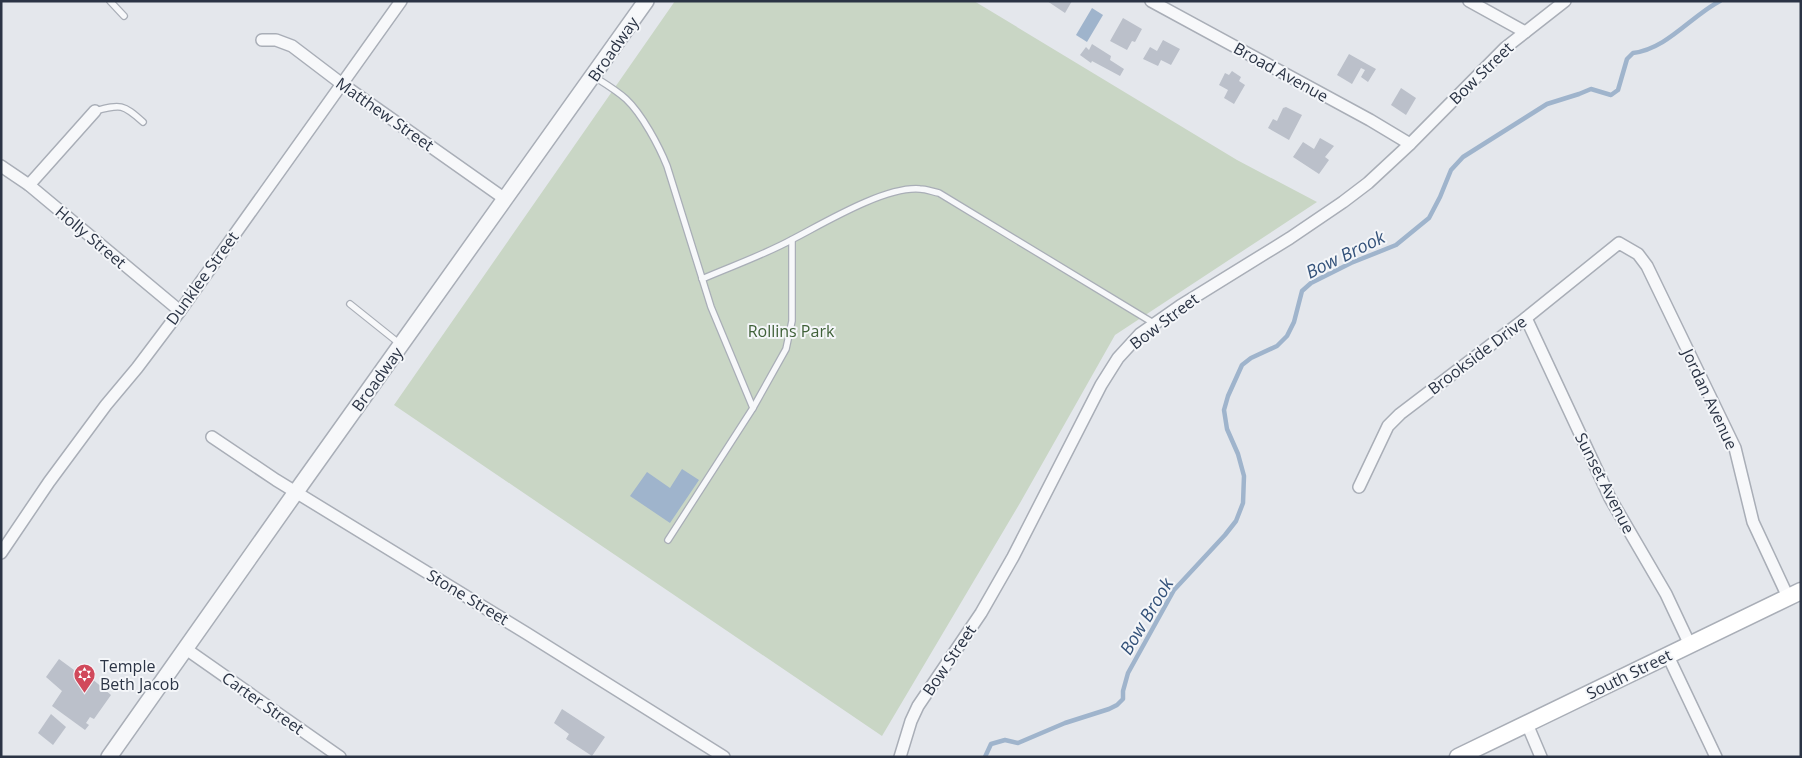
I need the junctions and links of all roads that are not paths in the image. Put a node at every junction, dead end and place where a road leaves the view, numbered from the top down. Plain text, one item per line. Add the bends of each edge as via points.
1 (110, 1) edge
2 (400, 1) edge
3 (646, 1) edge
4 (1151, 1) edge
5 (1469, 1) edge
6 (1564, 1) edge
7 (124, 16) dead end
8 (1525, 32) junction
9 (262, 40) dead end
10 (593, 76) junction
11 (342, 84) junction
12 (95, 111) joint
13 (143, 122) dead end
14 (1410, 144) junction
15 (1, 166) edge
16 (29, 185) junction
17 (504, 199) junction
18 (792, 240) junction
19 (1620, 244) joint
20 (702, 280) junction
21 (350, 304) dead end
22 (180, 311) junction
23 (1526, 318) junction
24 (1155, 324) junction
25 (402, 345) junction
26 (753, 408) junction
27 (212, 437) dead end
28 (1359, 487) dead end
29 (296, 491) junction
30 (668, 540) dead end
31 (1, 553) edge
32 (1794, 594) edge
33 (1690, 645) junction
34 (186, 649) junction
35 (1668, 656) junction
36 (1526, 724) junction
37 (109, 757) edge
38 (340, 757) edge
39 (724, 757) edge
40 (900, 757) edge
41 (1458, 757) edge
42 (1542, 757) edge
43 (1716, 757) edge

1 - 7 lane
2 - 11 street, Dunklee Street
3 - 10 street, Broadway
4 - 14 street, Broad Avenue
5 - 8 street
6 - 8 street, Bow Street
8 - 14 street, Bow Street
9 - 11 street, Matthew Street via 276,40 292,46
10 - 17 street, Broadway
10 - 20 lane via 625,98 660,149
11 - 17 street, Matthew Street
11 - 22 street, Dunklee Street
12 - 13 lane via 120,106
12 - 16 street
14 - 24 street, Bow Street via 1343,202
15 - 16 street, Holly Street
16 - 22 street, Holly Street
17 - 25 street, Broadway
18 - 20 lane
18 - 24 lane via 818,224 893,192 920,189 939,193
18 - 26 lane via 792,321 786,349
19 - 23 street, Brookside Drive
19 - 32 street, Jordan Avenue via 1638,254 1647,266 1735,448 1753,522
20 - 26 lane
21 - 25 lane
22 - 31 street, Dunklee Street via 49,482
23 - 28 street, Brookside Drive via 1388,426
23 - 33 street, Sunset Avenue via 1610,498 1666,594
24 - 40 street, Bow Street via 1140,334 1118,358 1101,385 981,613 918,706
25 - 29 street, Broadway
26 - 30 lane
27 - 29 street, Stone Street
29 - 34 street, Broadway
29 - 39 street, Stone Street
32 - 33 main road, South Street
33 - 35 main road, South Street
34 - 37 street, Broadway
34 - 38 street, Carter Street
35 - 36 main road, South Street
35 - 43 street
36 - 41 main road, South Street
36 - 42 street

